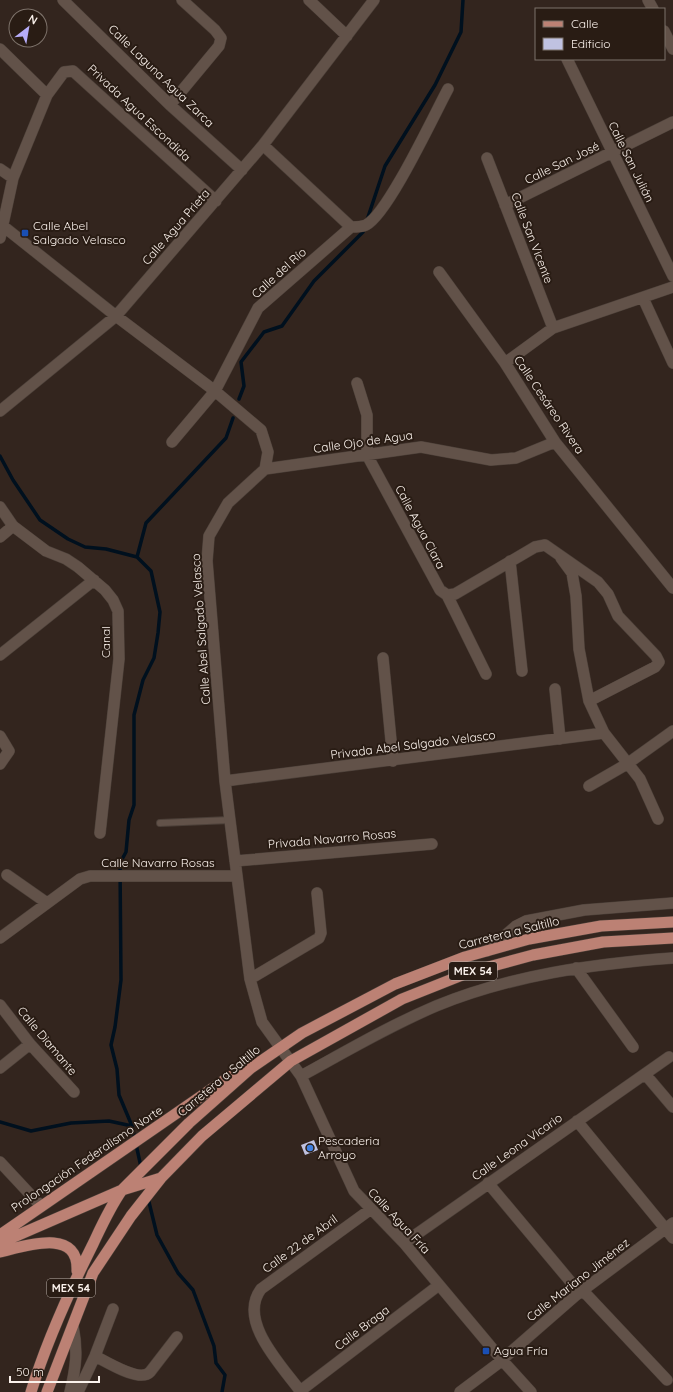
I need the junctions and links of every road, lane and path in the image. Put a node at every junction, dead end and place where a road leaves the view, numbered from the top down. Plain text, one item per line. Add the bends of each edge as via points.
1 (63, 0) edge
2 (182, 0) edge
3 (309, 0) edge
4 (374, 0) edge
5 (665, 33) edge
6 (347, 36) junction
7 (0, 49) edge
8 (673, 49) edge
9 (566, 60) edge
10 (448, 89) dead end
11 (47, 95) junction
12 (170, 105) junction
13 (673, 122) edge
14 (263, 145) junction
15 (612, 153) junction
16 (487, 158) dead end
17 (0, 169) edge
18 (242, 170) junction
19 (13, 178) junction
20 (216, 201) junction
21 (505, 205) junction
22 (3, 226) junction
23 (351, 227) junction
24 (0, 238) edge
25 (439, 272) dead end
26 (673, 276) edge
27 (673, 287) edge
28 (642, 298) junction
29 (116, 316) junction
30 (553, 328) junction
31 (504, 363) junction
32 (673, 364) edge
33 (357, 383) dead end
34 (215, 391) junction
35 (0, 411) edge
36 (172, 442) dead end
37 (555, 442) junction
38 (367, 455) junction
39 (266, 469) junction
40 (0, 507) edge
41 (12, 526) junction
42 (0, 537) edge
43 (555, 550) junction
44 (510, 562) junction
45 (94, 580) junction
46 (673, 588) edge
47 (447, 595) junction
48 (0, 654) edge
49 (383, 658) dead end
50 (522, 671) dead end
51 (486, 674) dead end
52 (555, 689) dead end
53 (588, 701) junction
54 (673, 731) edge
55 (604, 733) junction
56 (0, 736) edge
57 (560, 739) junction
58 (393, 761) junction
59 (0, 764) edge
60 (627, 764) junction
61 (225, 781) junction
62 (589, 786) dead end
63 (658, 819) dead end
64 (230, 820) junction
65 (160, 823) dead end
66 (100, 833) dead end
67 (432, 844) dead end
68 (235, 861) junction
69 (6, 875) dead end
70 (237, 876) junction
71 (317, 893) dead end
72 (47, 903) junction
73 (673, 903) edge
74 (673, 922) edge
75 (0, 938) edge
76 (673, 938) edge
77 (487, 951) junction
78 (673, 958) edge
79 (576, 968) junction
80 (250, 979) junction
81 (0, 1005) edge
82 (30, 1044) junction
83 (281, 1047) junction
84 (633, 1047) dead end
85 (669, 1057) dead end
86 (291, 1061) junction
87 (0, 1068) edge
88 (251, 1068) junction
89 (645, 1074) junction
90 (301, 1076) junction
91 (74, 1092) dead end
92 (673, 1107) edge
93 (577, 1121) junction
94 (0, 1162) edge
95 (161, 1178) junction
96 (133, 1183) junction
97 (488, 1183) junction
98 (122, 1190) junction
99 (41, 1206) junction
100 (371, 1208) junction
101 (671, 1230) edge
102 (0, 1235) edge
103 (0, 1243) edge
104 (404, 1243) junction
105 (0, 1252) edge
106 (77, 1273) junction
107 (439, 1285) junction
108 (581, 1291) junction
109 (113, 1309) dead end
110 (72, 1326) junction
111 (177, 1337) dead end
112 (95, 1356) junction
113 (502, 1360) junction
114 (667, 1380) dead end
115 (300, 1391) edge
116 (31, 1392) edge
117 (47, 1392) edge
118 (70, 1392) edge
119 (78, 1392) edge
120 (460, 1392) edge
121 (531, 1392) edge

1 - 12 street, Calle Laguna Agua Zarca
2 - 12 street via 221,38 218,46
3 - 6 street
4 - 6 street, Calle Agua Prieta
5 - 8 street
6 - 14 street, Calle Agua Prieta
7 - 11 street
9 - 15 street, Calle San Julián
10 - 23 street via 395,189 378,214 365,226
11 - 19 street, Privada Agua Escondida
11 - 20 street, Privada Agua Escondida via 64,72 73,71
12 - 18 street, Calle Laguna Agua Zarca
13 - 15 street, Calle San José
14 - 18 street, Calle Agua Prieta
14 - 23 street
15 - 21 street, Calle San José
15 - 26 street, Calle San Julián
16 - 21 street, Calle San Vicente
17 - 19 street
18 - 20 street, Calle Agua Prieta
19 - 22 street, Privada Agua Escondida
20 - 29 street, Calle Agua Prieta
21 - 30 street, Calle San Vicente
22 - 24 street, Privada Agua Escondida
22 - 29 street
23 - 34 street, Calle del Río via 258,308
25 - 31 street, Calle Cesáreo Rivera
27 - 28 street
28 - 30 street
28 - 32 street
29 - 34 street
29 - 35 street, Calle Agua Prieta
30 - 31 street
31 - 37 street, Calle Cesáreo Rivera
33 - 38 street, Calle Agua Clara via 367,415
34 - 36 street, Calle del Río
34 - 39 street via 262,430 268,452
37 - 38 street, Calle Ojo de Agua via 516,458 491,460 421,447
37 - 46 street, Calle Cesáreo Rivera
38 - 39 street, Calle Ojo de Agua
38 - 47 street, Calle Agua Clara via 440,590
39 - 61 street, Calle Abel Salgado Velasco via 228,503 209,536 207,561
40 - 41 street, Canal
41 - 42 street
41 - 45 street, Canal via 46,550 66,559
43 - 44 street via 545,545
43 - 53 street via 572,573 579,648
43 - 53 street via 598,582 608,594 618,616 659,662 655,667
44 - 47 street via 455,594
44 - 50 street
45 - 48 street
45 - 66 street, Canal via 113,600 118,611 120,658
47 - 51 street, Calle Agua Clara
49 - 58 street
52 - 57 street
53 - 55 street
54 - 60 street
55 - 57 street, Privada Abel Salgado Velasco
55 - 60 street
56 - 59 street via 9,751
57 - 58 street, Privada Abel Salgado Velasco
58 - 61 street, Privada Abel Salgado Velasco
60 - 62 street
60 - 63 street via 640,779
61 - 64 street, Calle Abel Salgado Velasco
64 - 65 lane
64 - 68 street, Calle Abel Salgado Velasco
67 - 68 street, Privada Navarro Rosas
68 - 70 street, Calle Abel Salgado Velasco
69 - 72 street
70 - 72 street, Calle Navarro Rosas via 97,876 80,879
70 - 80 street, Calle Abel Salgado Velasco
71 - 80 street via 321,933 319,938
72 - 75 street
73 - 77 street via 584,910 526,921 516,926
74 - 77 main road, Carretera a Saltillo / MEX 54 via 601,926 529,939
76 - 86 main road, MEX 54 via 603,942 533,955 470,972 402,999
77 - 83 main road, Carretera a Saltillo / MEX 54 via 395,984 302,1033
78 - 79 street
79 - 84 street
79 - 90 street via 496,986 436,1006
80 - 83 street, Calle Abel Salgado Velasco via 262,1022
81 - 82 street, Calle Diamante
82 - 87 street
82 - 91 street, Calle Diamante
83 - 86 street, Calle Agua Fría
83 - 88 main road, Carretera a Saltillo / MEX 54
85 - 89 street, Calle Leona Vicario
86 - 90 street, Calle Agua Fría
86 - 95 main road, MEX 54 via 202,1136
88 - 96 main road, Carretera a Saltillo / MEX 54 via 189,1123
88 - 99 main road, Prolongación Federalismo Norte via 229,1077
89 - 92 street
89 - 93 street, Calle Leona Vicario
90 - 100 street, Calle Agua Fría via 350,1185
93 - 97 street, Calle Leona Vicario
93 - 101 street
94 - 99 street
95 - 96 main road
95 - 110 main road, MEX 54 via 131,1216 94,1273
96 - 98 main road, Carretera a Saltillo / MEX 54
97 - 104 street, Calle Leona Vicario
97 - 108 street
98 - 103 main road, Prolongación Federalismo Norte
98 - 106 main road, Carretera a Saltillo / MEX 54 via 113,1202
99 - 102 main road, Prolongación Federalismo Norte
100 - 104 street, Calle Agua Fría
100 - 115 street, Calle 22 de Abril via 261,1289 257,1295 253,1307 255,1324
101 - 108 street, Calle Mariano Jiménez
104 - 107 street, Calle Agua Fría
105 - 106 main road via 44,1242 56,1243 68,1248 75,1255 78,1261
106 - 116 main road, Carretera a Saltillo / MEX 54 via 42,1356
107 - 113 street, Calle Agua Fría
107 - 115 street, Calle Braga
108 - 113 street, Calle Mariano Jiménez
108 - 114 street
109 - 112 street
110 - 117 main road, MEX 54
110 - 118 street via 77,1345 76,1366
111 - 112 street via 145,1375 136,1375
112 - 119 street
113 - 120 street, Calle Mariano Jiménez
113 - 121 street, Calle Agua Fría

